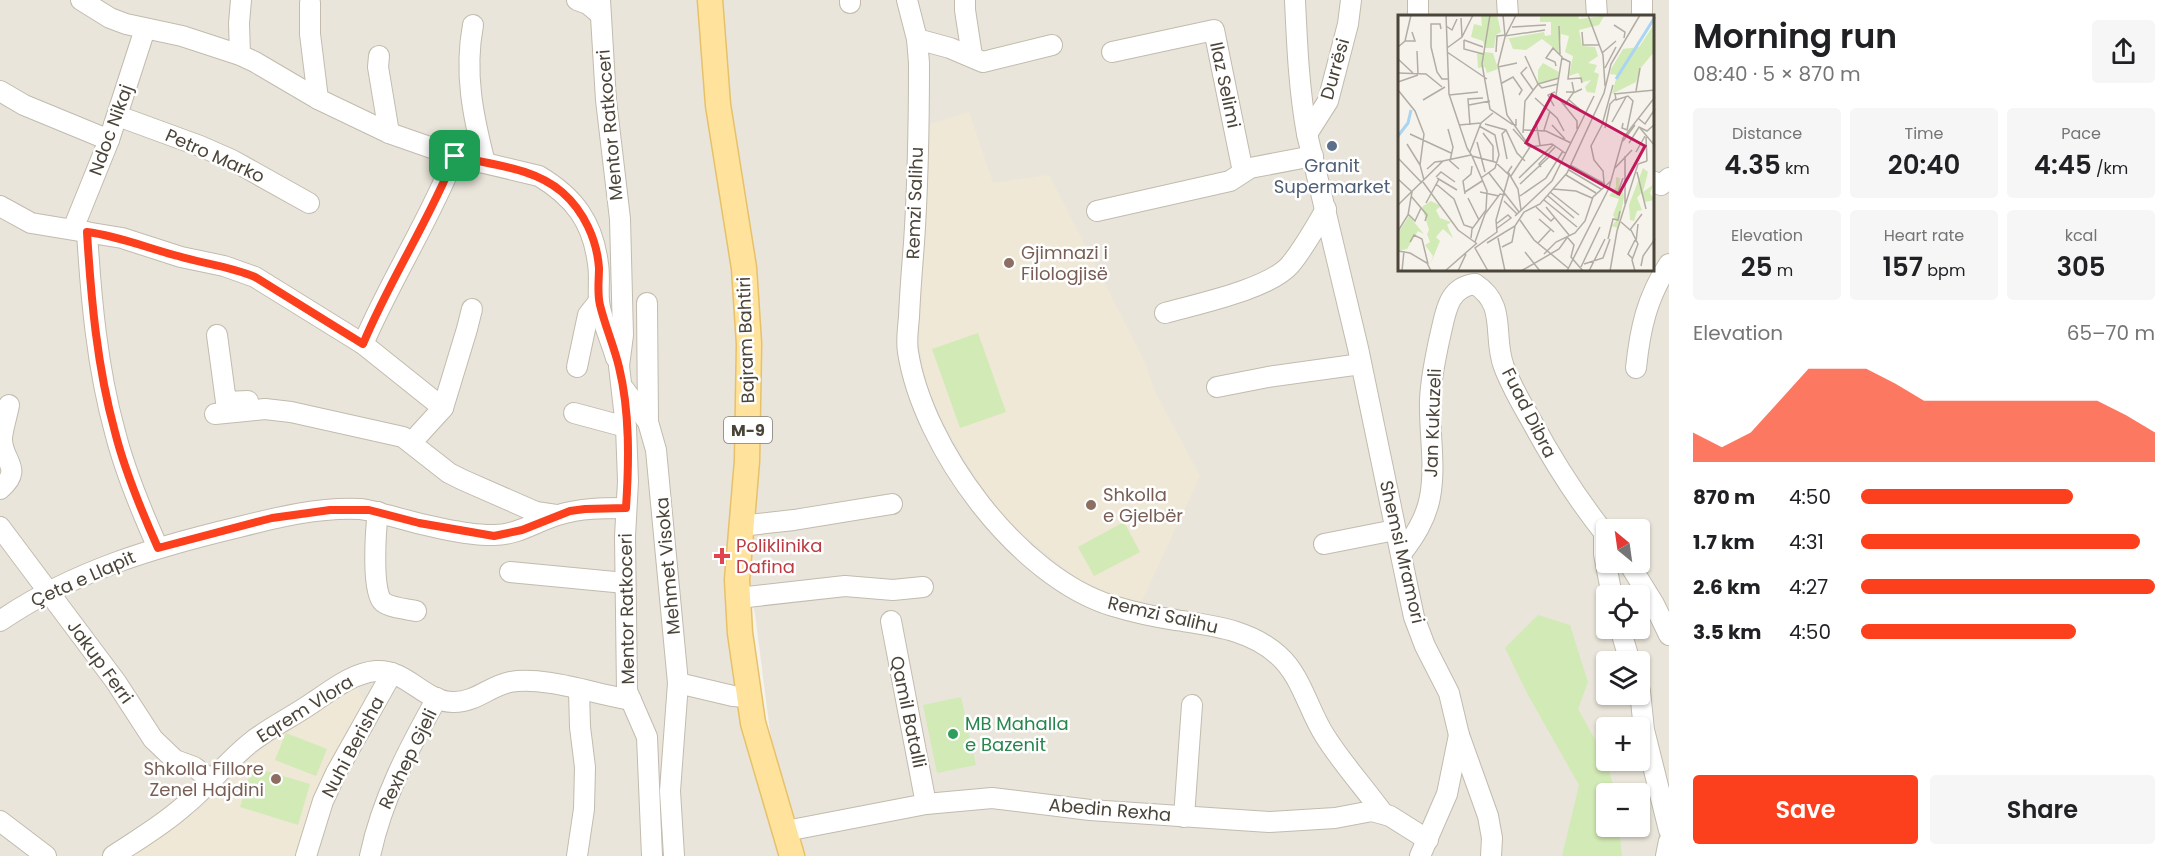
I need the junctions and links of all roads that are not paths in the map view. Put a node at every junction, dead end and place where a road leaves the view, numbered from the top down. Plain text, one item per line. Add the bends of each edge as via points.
1 (81, 0) edge
2 (241, 0) edge
3 (577, 0) edge
4 (710, 0) edge
5 (907, 0) edge
6 (965, 0) edge
7 (1295, 0) edge
8 (1351, 0) edge
9 (1507, 0) edge
10 (1596, 0) edge
11 (310, 3) dead end
12 (600, 7) edge
13 (1508, 15) edge
14 (1597, 15) edge
15 (473, 25) dead end
16 (146, 29) junction
17 (917, 39) junction
18 (1052, 45) dead end
19 (1112, 52) dead end
20 (240, 55) junction
21 (379, 56) dead end
22 (972, 56) junction
23 (0, 91) edge
24 (318, 99) junction
25 (118, 116) junction
26 (389, 133) junction
27 (1307, 134) junction
28 (109, 140) junction
29 (455, 156) junction
30 (1313, 156) junction
31 (485, 163) junction
32 (1243, 172) junction
33 (1669, 178) edge
34 (1654, 182) edge
35 (309, 203) dead end
36 (0, 206) edge
37 (1326, 210) junction
38 (1097, 212) dead end
39 (80, 231) junction
40 (1669, 264) edge
41 (1480, 277) edge
42 (599, 302) junction
43 (647, 303) dead end
44 (472, 309) dead end
45 (1165, 313) dead end
46 (218, 335) dead end
47 (363, 344) junction
48 (1361, 364) junction
49 (619, 366) junction
50 (577, 367) dead end
51 (1636, 369) dead end
52 (623, 387) junction
53 (1217, 387) dead end
54 (9, 405) dead end
55 (443, 408) junction
56 (574, 413) dead end
57 (215, 414) dead end
58 (648, 422) junction
59 (346, 424) junction
60 (626, 427) junction
61 (411, 443) junction
62 (0, 489) edge
63 (891, 504) dead end
64 (626, 508) junction
65 (378, 512) junction
66 (556, 516) junction
67 (1596, 522) edge
68 (740, 525) junction
69 (0, 527) edge
70 (1395, 530) junction
71 (1324, 544) dead end
72 (158, 548) junction
73 (1401, 554) junction
74 (510, 572) dead end
75 (1635, 573) edge
76 (625, 583) junction
77 (923, 587) dead end
78 (49, 591) junction
79 (738, 598) junction
80 (416, 611) dead end
81 (0, 621) edge
82 (891, 621) dead end
83 (1669, 635) edge
84 (392, 673) junction
85 (678, 682) junction
86 (579, 690) junction
87 (748, 697) junction
88 (437, 698) junction
89 (631, 700) junction
90 (1192, 705) dead end
91 (1641, 705) edge
92 (1459, 735) junction
93 (213, 781) junction
94 (670, 791) junction
95 (649, 792) junction
96 (926, 804) junction
97 (1382, 812) junction
98 (1184, 817) junction
99 (1, 825) edge
100 (1669, 830) edge
101 (786, 831) junction
102 (1669, 841) edge
103 (1424, 848) edge
104 (46, 856) edge
105 (114, 856) edge
106 (306, 856) edge
107 (370, 856) edge
108 (577, 856) edge
109 (651, 856) edge
110 (674, 856) edge
111 (792, 856) edge
112 (1491, 856) edge
113 (1666, 856) edge

1 - 16 street via 110,18
2 - 20 street
3 - 12 street
4 - 68 main road, Bajram Bahtiri / M-9 via 718,105 744,268 748,333 747,461
5 - 17 street, Remzi Salihu
6 - 22 street
7 - 27 street, Shemsi Mramori
8 - 27 street, Durrësi via 1328,100
9 - 13 street
10 - 14 street
11 - 24 street
12 - 49 street, Mentor Ratkoceri via 620,219
15 - 31 street via 469,91
16 - 20 street
16 - 25 street, Ndoc Nikaj
17 - 22 street
17 - 97 street, Remzi Salihu via 917,168 907,348 915,384 949,458 1006,535 1068,585 1111,605 1224,628 1252,638 1278,655 1297,678 1324,735
18 - 22 street via 989,62
19 - 32 street, Ilaz Selimi via 1214,30
20 - 24 street
21 - 26 street
23 - 28 street
24 - 26 street
25 - 28 street, Ndoc Nikaj
25 - 35 street, Petro Marko via 232,160
26 - 29 street
27 - 30 street, Shemsi Mramori
28 - 39 street, Ndoc Nikaj
29 - 31 street
29 - 47 street via 440,194 377,310
30 - 32 street
30 - 37 street, Shemsi Mramori
31 - 42 street via 539,176 576,206 595,247
32 - 38 street via 1230,181
33 - 34 street via 1661,185
36 - 39 street via 32,223
37 - 45 street via 1289,266 1268,281
37 - 48 street, Shemsi Mramori
39 - 47 street via 122,238 240,271
39 - 72 street via 115,433
40 - 51 street via 1653,294 1640,333
41 - 67 street, Fuad Dibra via 1497,311 1499,349 1513,388 1550,456
41 - 73 street, Jan Kukuzeli via 1458,290 1446,308 1432,377 1430,498 1423,520
42 - 49 street
42 - 50 street via 588,315
43 - 58 street
44 - 55 street
46 - 59 street via 226,402 296,405
47 - 55 street
48 - 53 street
48 - 70 street, Shemsi Mramori
49 - 52 street, Mentor Ratkoceri
52 - 58 street, Mehmet Visoka
52 - 60 street, Mentor Ratkoceri
54 - 62 street via 2,440 13,469
55 - 61 street
56 - 60 street
57 - 59 street via 265,409
58 - 85 street, Mehmet Visoka via 661,485
59 - 61 street via 403,437
60 - 64 street, Mentor Ratkoceri
61 - 66 street via 449,473 536,512
63 - 68 street
64 - 66 street, Çeta e Llapit via 585,509
64 - 76 street, Mentor Ratkoceri
65 - 66 street, Çeta e Llapit via 494,536
65 - 72 street, Çeta e Llapit via 360,509 301,513
65 - 80 street via 375,533 379,595 386,603
68 - 79 main road, Bajram Bahtiri / M-9
69 - 78 street, Jakup Ferri
70 - 71 street
70 - 73 street, Shemsi Mramori
72 - 78 street, Çeta e Llapit via 108,564
73 - 92 street, Shemsi Mramori via 1414,616 1449,693
74 - 76 street
75 - 83 street
76 - 89 street, Mentor Ratkoceri via 627,690
77 - 79 street via 893,590 845,586
78 - 81 street, Çeta e Llapit
78 - 93 street, Jakup Ferri via 153,739 175,760 194,767
79 - 87 main road, Bajram Bahtiri / M-9
82 - 96 street, Qamil Batalli
84 - 88 street, Eqrem Vlora
84 - 93 street, Eqrem Vlora via 365,673 340,684 249,744
84 - 106 street, Nuhi Berisha via 336,773
85 - 87 street
85 - 94 street, Mehmet Visoka
86 - 88 street, Eqrem Vlora via 522,681 468,701 446,702
86 - 89 street, Eqrem Vlora
86 - 108 street via 585,767
87 - 101 main road, Bajram Bahtiri / M-9
88 - 107 street, Rexhep Gjeli via 385,801
89 - 95 street, Mentor Ratkoceri via 647,737
90 - 98 street
91 - 100 street
92 - 103 street via 1446,794
92 - 112 street, Shemsi Mramori via 1488,816
93 - 105 street, Eqrem Vlora via 182,809
94 - 95 street
94 - 110 street, Mehmet Visoka
95 - 109 street, Mentor Ratkoceri
96 - 98 street, Abedin Rexha via 992,798
96 - 101 street, Abedin Rexha
97 - 98 street, Abedin Rexha via 1269,822
97 - 103 street
99 - 104 street
101 - 111 main road, Bajram Bahtiri / M-9
102 - 113 street

